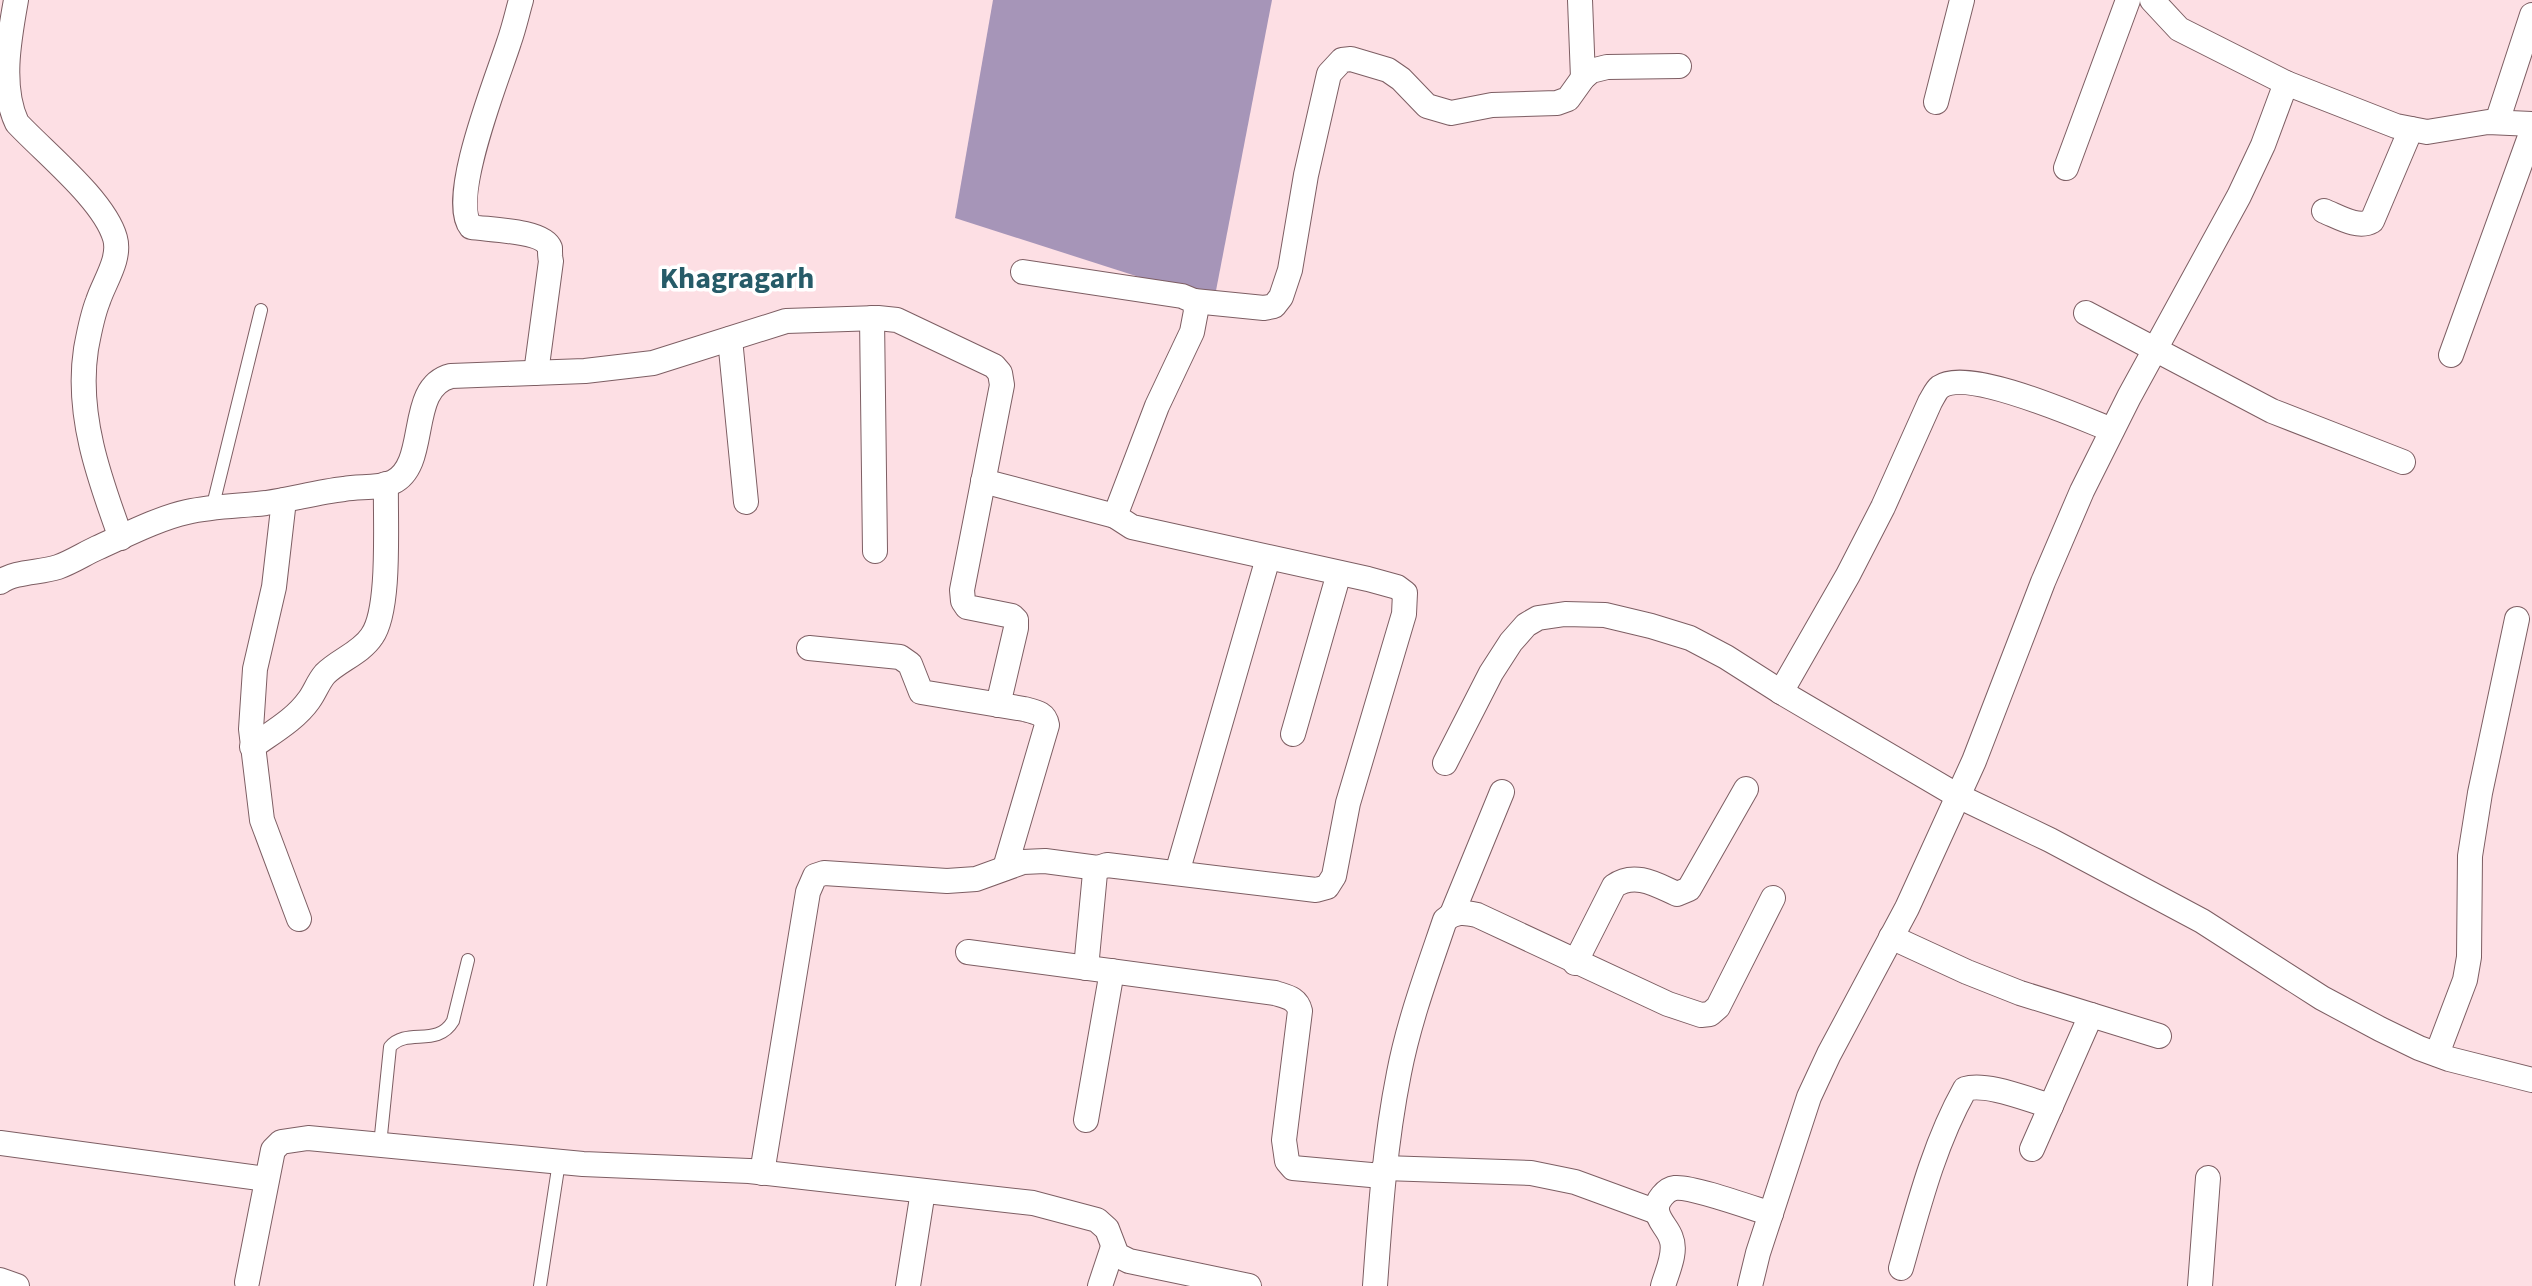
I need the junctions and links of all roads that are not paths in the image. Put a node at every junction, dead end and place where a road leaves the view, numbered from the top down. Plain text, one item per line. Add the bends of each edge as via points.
1 (16, 0) edge
2 (521, 0) edge
3 (1580, 0) edge
4 (1962, 0) edge
5 (2128, 0) edge
6 (2152, 0) edge
7 (2532, 15) edge
8 (3, 60) edge
9 (1679, 66) dead end
10 (1583, 78) junction
11 (2286, 83) junction
12 (1936, 102) dead end
13 (2497, 122) junction
14 (2532, 124) edge
15 (2411, 129) junction
16 (2532, 131) edge
17 (2066, 168) dead end
18 (2324, 211) dead end
19 (1023, 272) dead end
20 (1194, 301) junction
21 (261, 310) dead end
22 (2086, 313) dead end
23 (872, 318) junction
24 (730, 339) junction
25 (2156, 349) junction
26 (2451, 355) dead end
27 (536, 373) junction
28 (2112, 430) junction
29 (2403, 462) dead end
30 (983, 481) junction
31 (386, 484) junction
32 (284, 500) junction
33 (746, 502) dead end
34 (212, 509) junction
35 (1115, 516) junction
36 (121, 538) junction
37 (875, 551) dead end
38 (1268, 558) junction
39 (1339, 573) junction
40 (0, 582) edge
41 (2517, 619) dead end
42 (809, 648) dead end
43 (1781, 692) junction
44 (998, 705) junction
45 (1293, 734) dead end
46 (252, 747) junction
47 (1445, 763) dead end
48 (1746, 789) dead end
49 (1502, 792) dead end
50 (1958, 796) junction
51 (1005, 868) junction
52 (1098, 868) junction
53 (1177, 873) junction
54 (1773, 898) dead end
55 (1452, 914) junction
56 (299, 919) dead end
57 (1891, 937) junction
58 (968, 952) dead end
59 (468, 960) dead end
60 (1575, 963) junction
61 (1086, 968) junction
62 (1112, 971) junction
63 (2091, 1015) junction
64 (2159, 1036) dead end
65 (2437, 1054) junction
66 (2532, 1080) edge
67 (2051, 1106) junction
68 (1086, 1120) dead end
69 (0, 1143) edge
70 (380, 1145) junction
71 (2032, 1149) dead end
72 (559, 1162) junction
73 (1383, 1172) junction
74 (762, 1173) junction
75 (2208, 1178) dead end
76 (266, 1179) junction
77 (923, 1191) junction
78 (1657, 1212) junction
79 (1771, 1214) junction
80 (1113, 1247) junction
81 (1901, 1268) dead end
82 (1157, 1276) edge
83 (0, 1280) edge
84 (247, 1282) dead end
85 (17, 1286) edge
86 (540, 1286) edge
87 (908, 1286) edge
88 (1100, 1286) edge
89 (1249, 1286) edge
90 (1375, 1286) edge
91 (1663, 1286) edge
92 (1750, 1286) edge
93 (2200, 1286) edge

1 - 8 street
2 - 27 street via 470,165 465,213 471,227 533,235 550,249
3 - 10 street
4 - 12 street
5 - 17 street
6 - 11 street via 2179,29
7 - 13 street
8 - 36 street via 10,111 78,183 114,235 117,248 97,303 84,382 93,450
9 - 10 street via 1607,67
10 - 20 street via 1568,99 1557,103 1492,105 1451,113 1427,106 1388,70 1342,60 1329,74 1281,297 1264,308
11 - 15 street
11 - 25 street via 2239,196
13 - 14 street
13 - 15 street via 2443,131
15 - 18 street via 2372,221 2358,224
16 - 26 street
19 - 20 street
20 - 35 street via 1192,332
21 - 34 lane
22 - 25 street
23 - 24 street via 786,321
23 - 30 street via 897,320 1000,373
23 - 37 street
24 - 27 street via 653,363
24 - 33 street
25 - 28 street
25 - 29 street via 2272,411
27 - 31 street via 440,379 426,400 409,464
28 - 43 street via 1988,386 1964,382 1939,388 1855,561
28 - 50 street via 2043,582
30 - 35 street
30 - 44 street via 962,590 967,607 1016,620
31 - 32 street
31 - 46 street via 383,607 374,634 330,669 309,701
32 - 34 street
32 - 46 street via 274,587 255,669
34 - 36 street via 187,512
35 - 38 street via 1132,527
36 - 40 street via 62,566
38 - 39 street
38 - 53 street
39 - 45 street
39 - 53 street via 1405,593 1404,614 1348,803 1334,876 1327,887 1316,890
41 - 65 street via 2470,856 2465,980
42 - 44 street via 900,657 910,664 921,692
43 - 47 street via 1690,638 1651,626 1605,615 1538,618 1511,642 1491,673
43 - 50 street
44 - 51 street via 1039,713 1047,725
46 - 56 street via 262,820
48 - 60 street via 1689,889 1677,894 1631,879 1614,886
49 - 55 street
50 - 57 street
50 - 65 street via 2202,921 2322,998
51 - 52 street via 1045,861
51 - 74 street via 976,879 947,881 815,876 808,892
52 - 53 street
52 - 61 street
54 - 60 street via 1710,1014 1668,1004
55 - 60 street via 1477,915
55 - 73 street via 1445,920 1414,1011
57 - 63 street via 2020,993
57 - 79 street via 1809,1097
58 - 61 street
59 - 70 lane via 448,1029 398,1040 390,1047
61 - 62 street
62 - 68 street
62 - 73 street via 1292,998 1300,1011 1284,1140 1287,1161 1293,1168
63 - 64 street
63 - 67 street
65 - 66 street
67 - 71 street
67 - 81 street via 1985,1088 1965,1089 1927,1177
69 - 76 street
70 - 72 street
70 - 76 street via 308,1138 281,1142 273,1150
72 - 74 street
72 - 86 lane
73 - 78 street via 1531,1173 1575,1182
73 - 90 street
74 - 77 street
75 - 93 street
76 - 84 street
77 - 80 street via 1033,1203 1097,1220 1107,1229
77 - 87 street
78 - 79 street via 1659,1200 1678,1188
78 - 91 street via 1673,1248
79 - 92 street
80 - 82 street via 1117,1255
80 - 88 street
82 - 89 street
83 - 85 street

